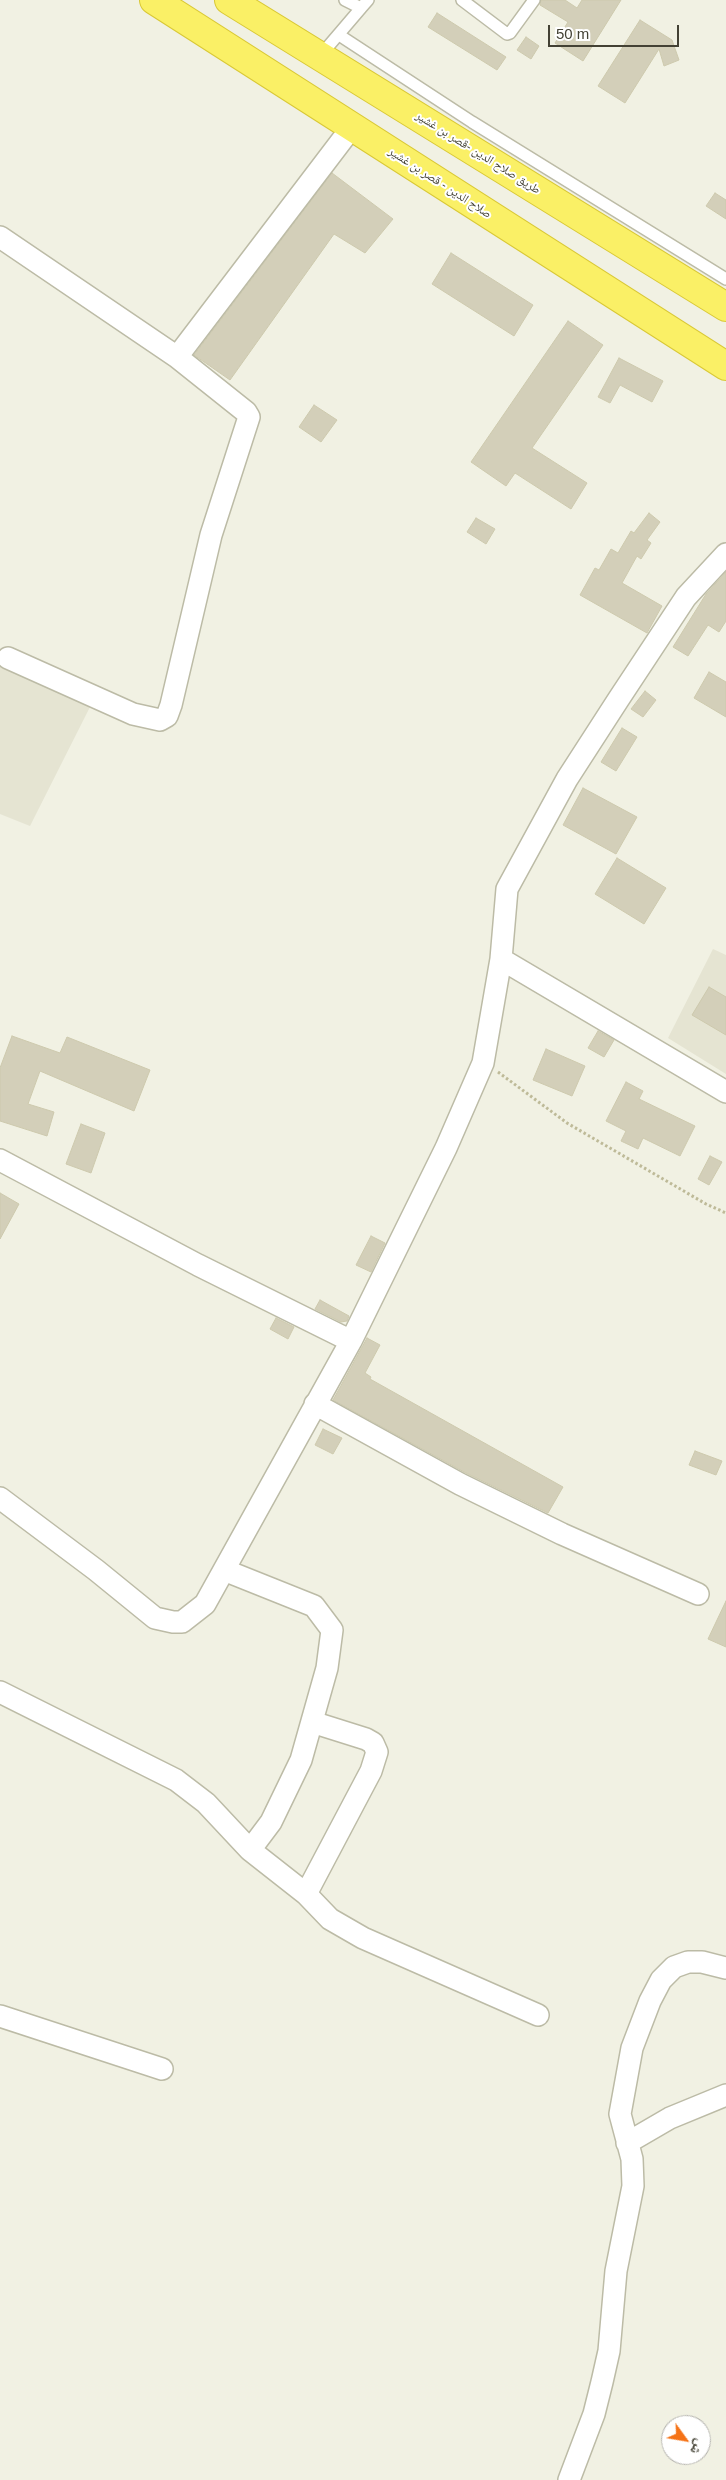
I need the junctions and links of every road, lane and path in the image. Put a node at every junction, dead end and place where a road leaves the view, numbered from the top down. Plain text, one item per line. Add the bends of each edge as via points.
1 (229, 0) edge
2 (345, 0) edge
3 (462, 0) edge
4 (534, 0) edge
5 (157, 3) edge
6 (364, 4) edge
7 (339, 36) junction
8 (320, 56) junction
9 (352, 127) junction
10 (0, 237) edge
11 (726, 279) edge
12 (726, 307) edge
13 (176, 357) junction
14 (726, 366) edge
15 (726, 554) edge
16 (8, 658) dead end
17 (501, 959) junction
18 (483, 1063) junction
19 (726, 1092) edge
20 (0, 1160) edge
21 (726, 1212) edge
22 (351, 1341) junction
23 (315, 1404) junction
24 (0, 1498) edge
25 (224, 1570) junction
26 (698, 1594) dead end
27 (0, 1692) edge
28 (312, 1722) junction
29 (250, 1850) junction
30 (306, 1894) junction
31 (726, 1968) edge
32 (538, 2015) dead end
33 (0, 2016) edge
34 (162, 2069) dead end
35 (726, 2096) edge
36 (627, 2143) junction
37 (569, 2480) edge

1 - 8 highway, طريق صلاح الدين -قصر بن غشير
2 - 6 lane
3 - 4 lane via 507,34
5 - 9 highway, صلاح الدين - قصر بن غشير
6 - 7 lane
7 - 8 lane
7 - 11 lane
8 - 12 highway, طريق صلاح الدين -قصر بن غشير
9 - 13 street
9 - 14 highway, صلاح الدين - قصر بن غشير
10 - 13 street
13 - 16 street via 246,412 248,417 211,535 167,716 160,720 133,714
15 - 17 street via 686,596 567,779 507,889
17 - 18 street
17 - 19 street
18 - 21 path via 567,1123 706,1204
18 - 22 street via 446,1148
20 - 22 street via 198,1265
22 - 23 street
23 - 25 street
23 - 26 street via 468,1488
24 - 25 street via 155,1618 182,1622 193,1615 205,1604
25 - 28 street via 314,1606 332,1630
27 - 29 street via 176,1780 206,1803
28 - 29 street via 301,1760 284,1798
28 - 30 street via 366,1739 377,1752 371,1771
29 - 30 street
30 - 32 street via 330,1919 363,1938
31 - 36 street via 688,1962 674,1967 661,1980 632,2048 624,2084 620,2114
33 - 34 street
35 - 36 street via 670,2118
36 - 37 street via 632,2159 633,2186 616,2271 609,2352 594,2414

